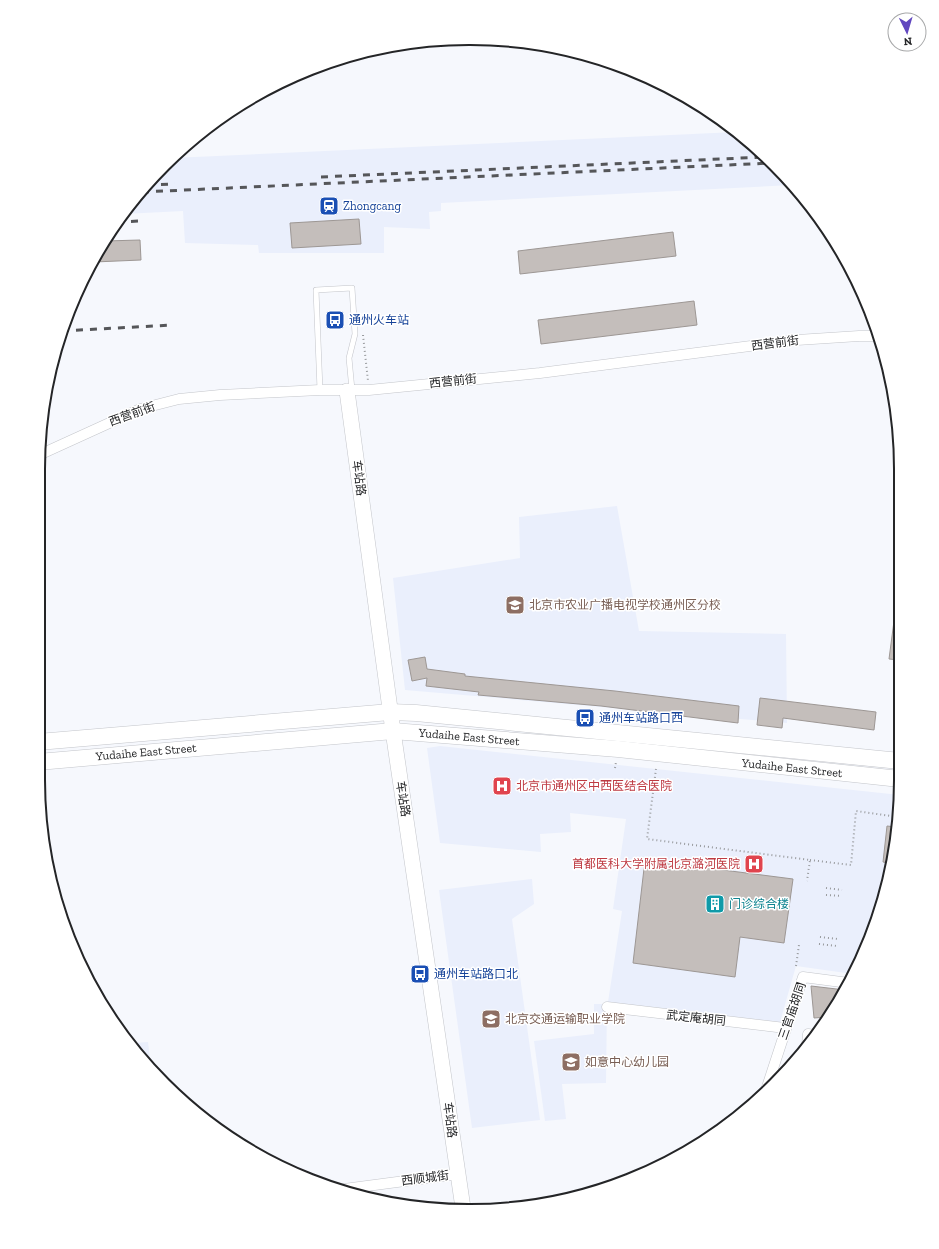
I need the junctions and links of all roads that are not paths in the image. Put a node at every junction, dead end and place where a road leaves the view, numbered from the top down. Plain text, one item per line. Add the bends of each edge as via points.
1 (872, 336) edge
2 (320, 390) junction
3 (350, 390) junction
4 (46, 452) edge
5 (390, 712) junction
6 (393, 731) junction
7 (45, 741) edge
8 (894, 760) edge
9 (45, 761) edge
10 (894, 778) edge
11 (843, 981) edge
12 (607, 1007) dead end
13 (785, 1028) junction
14 (769, 1081) edge
15 (458, 1174) junction
16 (353, 1188) edge
17 (462, 1204) edge

1 - 3 street, 西营前街 via 797,340 540,373
2 - 3 street, 西营前街
2 - 3 lane via 316,290 352,288 355,334 349,358
2 - 4 street, 西营前街 via 179,399 140,409
3 - 5 street, 车站路
5 - 6 street, 车站路
5 - 7 main road, Yudaihe East Street
5 - 8 main road, Yudaihe East Street
6 - 9 main road, Yudaihe East Street
6 - 10 main road, Yudaihe East Street via 618,749
6 - 15 street, 车站路
11 - 13 street, 三官庙胡同 via 803,977
12 - 13 street, 武定庵胡同
13 - 14 street, 三官庙胡同
15 - 16 street, 西顺城街
15 - 17 street, 车站路

